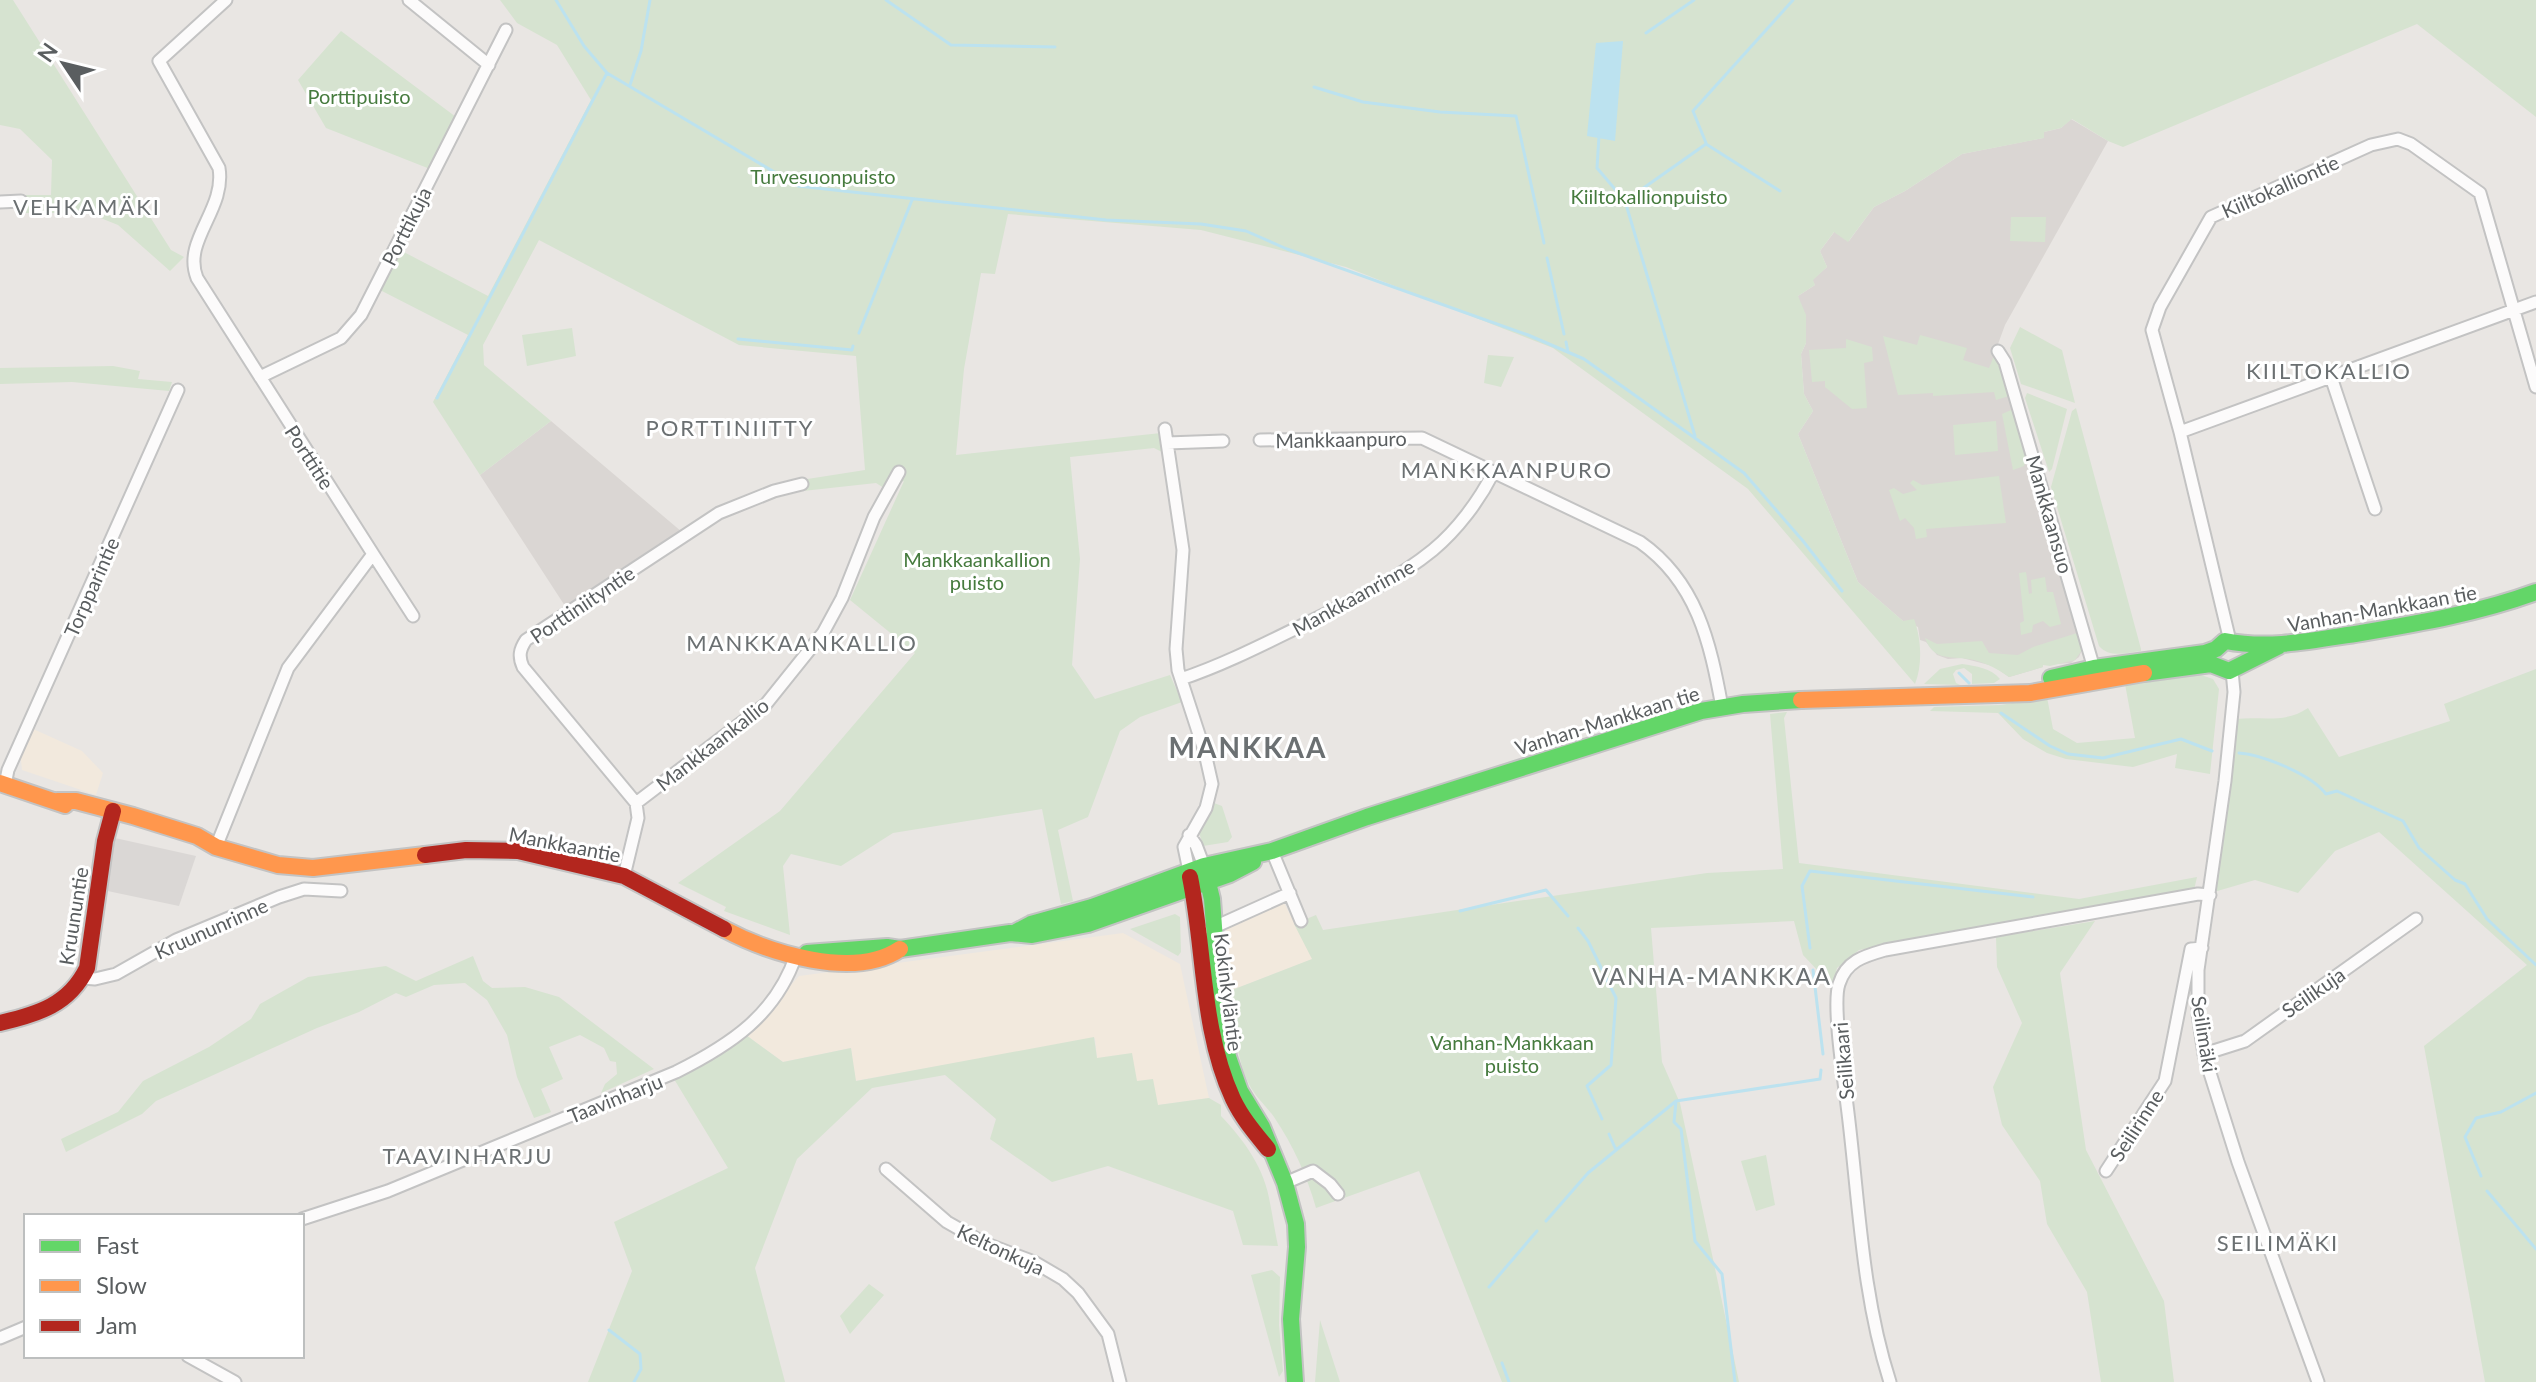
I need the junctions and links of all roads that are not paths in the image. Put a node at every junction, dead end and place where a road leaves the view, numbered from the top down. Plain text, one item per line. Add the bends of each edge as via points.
1 (226, 0) edge
2 (409, 0) edge
3 (506, 30) dead end
4 (489, 65) junction
5 (21, 201) dead end
6 (0, 202) edge
7 (2536, 302) edge
8 (2515, 309) junction
9 (1998, 351) dead end
10 (260, 377) junction
11 (2331, 377) junction
12 (2536, 387) edge
13 (178, 390) dead end
14 (1165, 429) dead end
15 (2180, 432) junction
16 (1260, 440) dead end
17 (1223, 441) dead end
18 (1167, 443) junction
19 (899, 472) dead end
20 (1493, 473) junction
21 (802, 484) dead end
22 (2375, 509) dead end
23 (373, 554) junction
24 (2536, 592) edge
25 (413, 616) dead end
26 (2230, 656) junction
27 (2096, 674) junction
28 (1181, 679) junction
29 (1722, 707) junction
30 (3, 784) edge
31 (636, 803) junction
32 (112, 816) junction
33 (216, 847) junction
34 (1272, 851) junction
35 (624, 876) junction
36 (1198, 877) junction
37 (341, 891) dead end
38 (1290, 893) junction
39 (2210, 895) junction
40 (2416, 919) dead end
41 (1301, 921) dead end
42 (1207, 930) junction
43 (2202, 948) junction
44 (796, 955) junction
45 (83, 978) junction
46 (0, 1023) edge
47 (2204, 1054) junction
48 (886, 1169) dead end
49 (2106, 1171) dead end
50 (1285, 1183) junction
51 (1338, 1194) dead end
52 (304, 1218) edge
53 (24, 1328) edge
54 (0, 1338) edge
55 (192, 1358) edge
56 (235, 1382) edge
57 (1120, 1382) edge
58 (1295, 1382) edge
59 (1890, 1382) edge
60 (2318, 1382) edge

1 - 10 street, Porttitie via 159,61 219,168 222,184 193,266
2 - 4 street
3 - 4 street, Porttikuja
4 - 10 street, Porttikuja via 361,315 341,338
5 - 6 street
7 - 8 street
8 - 11 street
8 - 12 street, Kiiltokalliontie
8 - 15 street, Kiiltokalliontie via 2480,193 2411,144 2398,139 2371,145 2211,217 2152,330
9 - 27 street, Mankkaansuo
10 - 23 street, Porttitie
11 - 15 street
11 - 22 street
13 - 30 street, Torpparintie
14 - 18 street
15 - 26 street, Kiiltokalliontie
16 - 20 street, Mankkaanpuro via 1422,438
17 - 18 street
18 - 28 street via 1183,550 1176,649
19 - 31 street, Mankkaankallio via 874,517 842,598 813,645 766,704
20 - 28 street, Mankkaanrinne via 1451,533 1418,562 1326,614
20 - 29 street, Mankkaanpuro via 1640,542 1664,561 1688,592 1701,621
21 - 31 street, Porttiniityntie via 719,513 521,647 523,667
23 - 25 street, Porttitie
23 - 33 street via 288,668
24 - 26 main road, Vanhan-Mankkaan tie via 2463,616
26 - 27 main road, Vanhan-Mankkaan tie via 2196,654
26 - 39 street, Seilimäki via 2232,710
27 - 29 main road, Vanhan-Mankkaan tie via 2030,693
28 - 36 street via 1212,784 1206,808 1184,847
29 - 34 main road, Vanhan-Mankkaan tie via 1680,716
30 - 32 main road, Mankkaantie via 57,801 76,801
31 - 35 street via 638,818
32 - 33 main road, Mankkaantie via 191,834
32 - 45 main road, Kruununtie
33 - 35 main road, Mankkaantie via 278,865 313,868 466,850 518,851
34 - 36 main road, Vanhan-Mankkaan tie via 1230,874
34 - 38 street
35 - 44 main road, Mankkaantie via 738,936
36 - 42 main road, Kokinkyläntie
36 - 44 main road, Mankkaantie via 1014,933 900,949
37 - 45 street, Kruununrinne via 304,889 279,897 176,940 116,974
38 - 41 street
38 - 42 street
39 - 43 street, Seilimäki
39 - 59 street, Seilikaari via 1885,950 1860,957 1846,969 1837,992 1843,1078 1866,1282
40 - 47 street, Seilikuja via 2245,1041
42 - 50 main road, Kokinkyläntie via 1212,1037 1221,1076
43 - 47 street, Seilimäki via 2198,1014
43 - 49 street, Seilirinne via 2191,949 2165,1081
44 - 52 street, Taavinharju via 774,1001 742,1034 710,1056 388,1191
45 - 46 main road, Kruununtie via 54,1007
47 - 60 street, Seilimäki
48 - 57 street, Keltonkuja via 947,1222 1063,1279 1108,1334
50 - 51 street via 1313,1171
50 - 58 main road, Kokinkyläntie via 1296,1224 1291,1319
53 - 54 street
55 - 56 street

